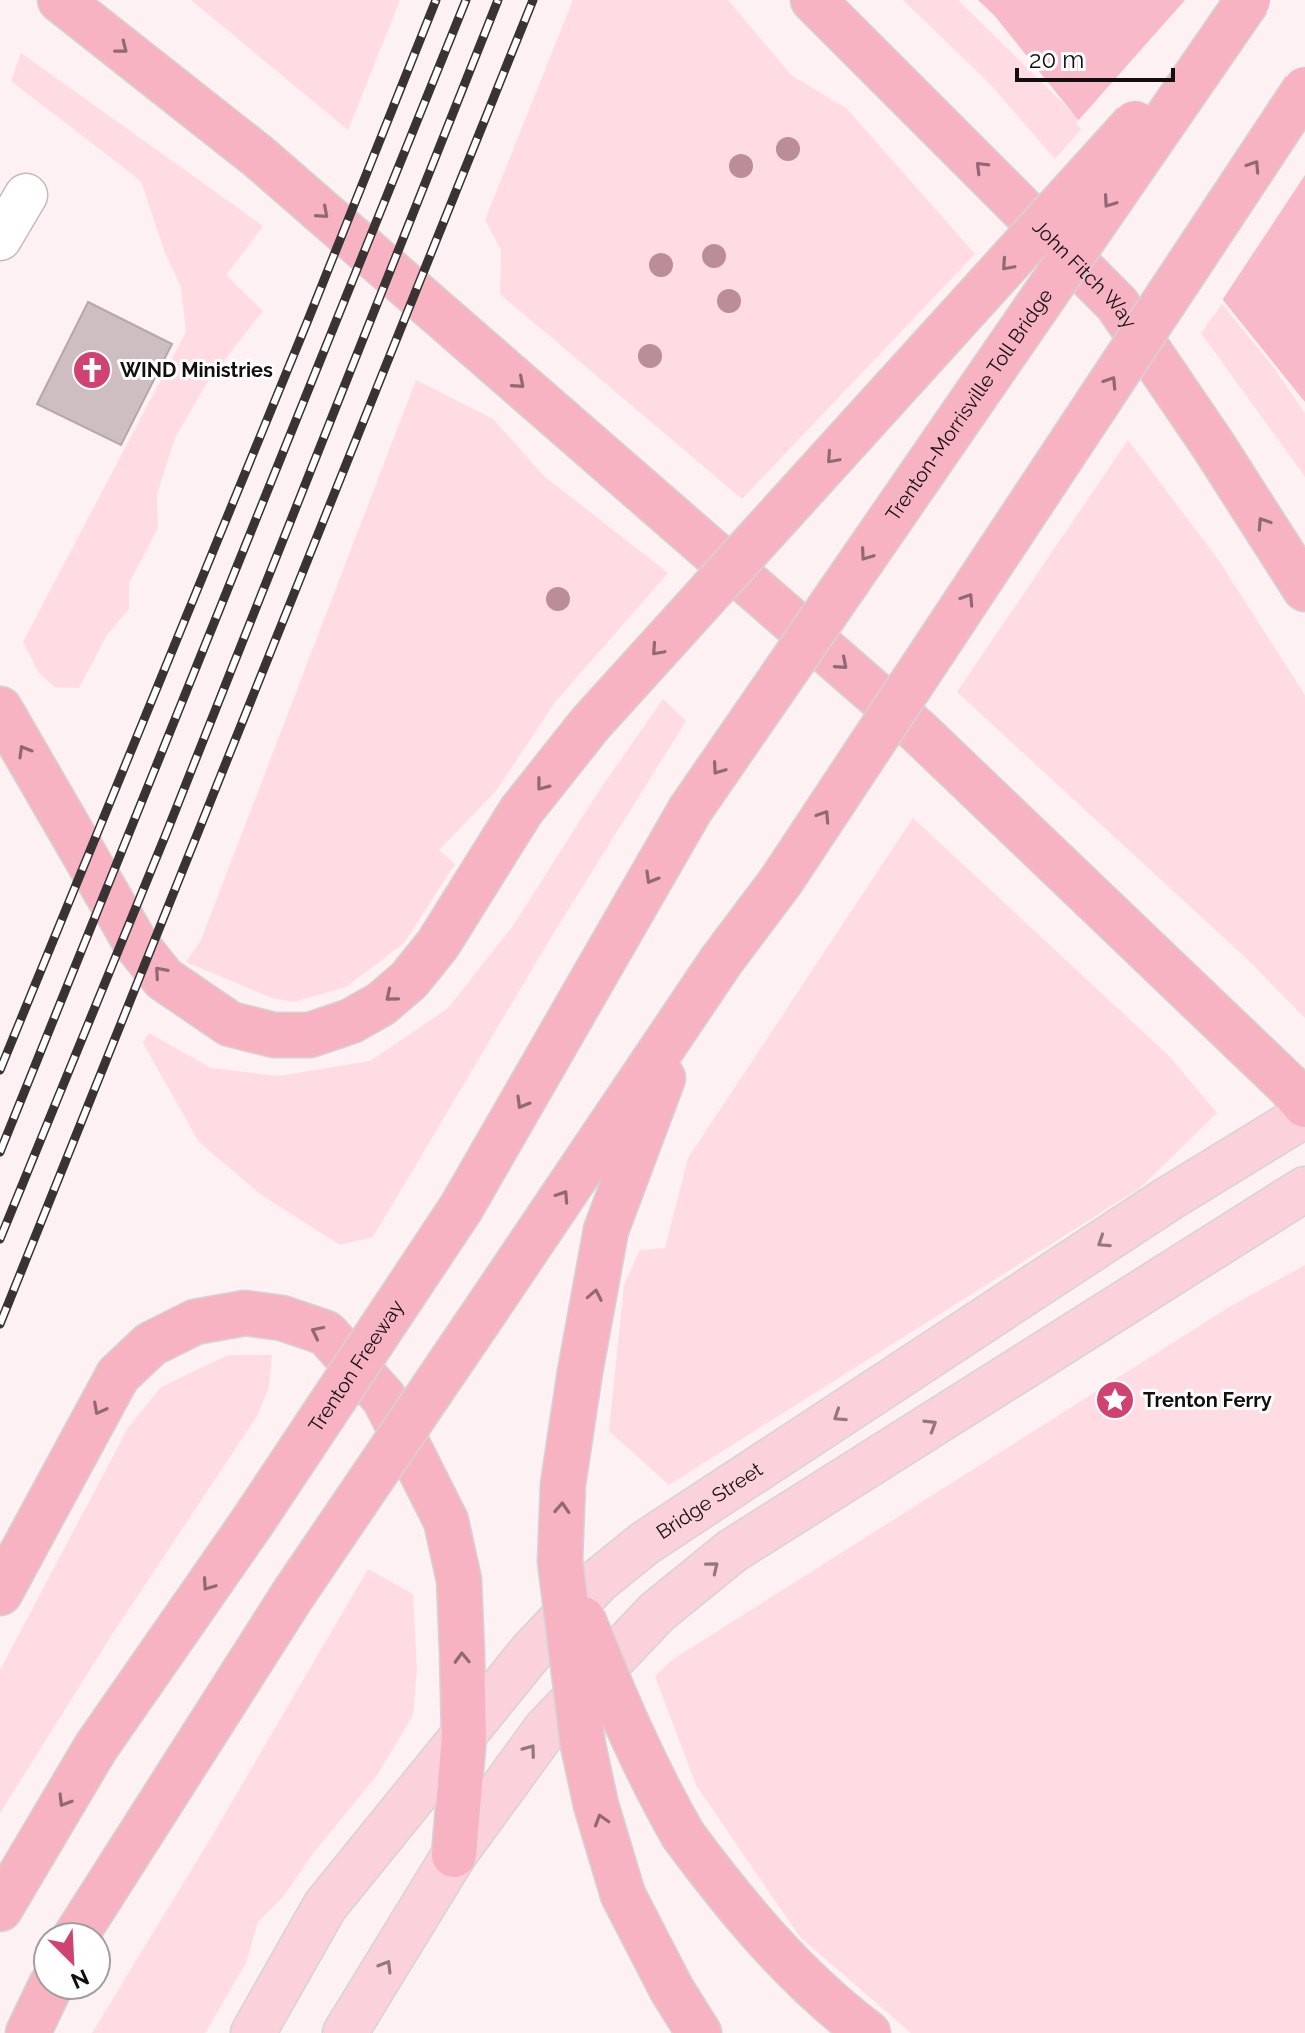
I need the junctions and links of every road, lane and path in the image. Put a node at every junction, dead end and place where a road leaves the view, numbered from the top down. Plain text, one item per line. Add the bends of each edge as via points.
1 (60, 0) edge
2 (813, 0) edge
3 (1248, 0) edge
4 (1305, 89) edge
5 (26, 195) dead end
6 (0, 239) edge
7 (1305, 589) edge
8 (0, 709) edge
9 (690, 810) joint
10 (721, 961) junction
11 (1305, 1105) edge
12 (1305, 1115) edge
13 (1305, 1189) edge
14 (560, 1561) junction
15 (0, 1593) edge
16 (464, 1736) junction
17 (454, 1855) junction
18 (0, 1909) edge
19 (85, 1921) edge
20 (43, 2001) edge
21 (28, 2033) edge
22 (253, 2033) edge
23 (345, 2033) edge
24 (699, 2033) edge
25 (868, 2033) edge

1 -> 11 highway via 259,157 918,731
7 -> 2 highway, John Fitch Way via 1117,304
3 -> 8 highway, bridge via 590,724 521,811 446,931 409,980 381,1004 310,1035 274,1035 230,1024 164,979 136,944
3 -> 9 highway, Trenton-Morrisville Toll Bridge, bridge
10 -> 4 highway, bridge via 781,881
5 - 6 street
9 -> 18 highway, Trenton Freeway, bridge via 461,1208 96,1747
14 -> 10 highway, bridge via 563,1484 606,1230 663,1079
19 -> 10 highway, bridge via 294,1593
12 -> 16 main road, Bridge Street via 1168,1199 645,1543 598,1581 531,1652
17 -> 13 main road via 545,1730 657,1612 732,1551
24 -> 14 highway, bridge via 623,1895 596,1805 583,1745
14 - 25 highway, bridge via 623,1719 683,1835 759,1931 839,2012
16 -> 15 highway via 459,1580 446,1521 384,1398 326,1333 282,1318 245,1313 195,1322 151,1344 118,1375
16 - 17 highway
16 - 22 main road, Bridge Street via 325,1906
23 -> 17 main road
20 - 21 highway

